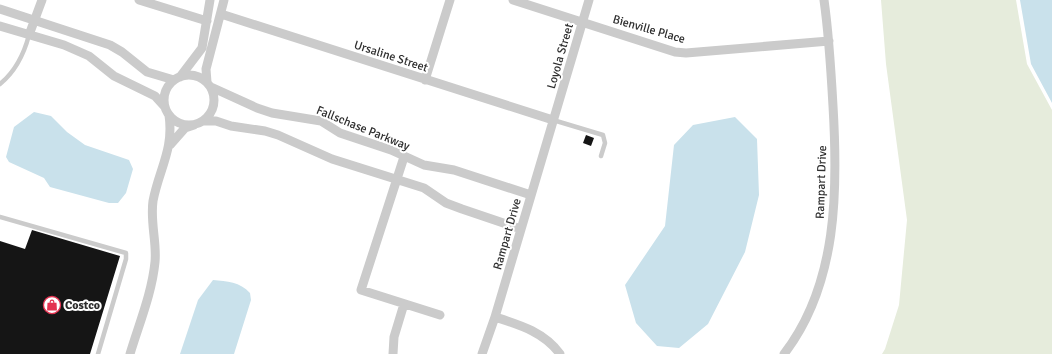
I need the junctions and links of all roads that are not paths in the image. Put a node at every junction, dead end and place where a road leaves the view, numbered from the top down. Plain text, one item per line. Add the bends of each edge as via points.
1 (42, 0) edge
2 (139, 0) edge
3 (210, 0) edge
4 (224, 0) edge
5 (450, 0) edge
6 (513, 0) edge
7 (589, 0) edge
8 (824, 0) edge
9 (0, 9) edge
10 (221, 14) junction
11 (34, 20) junction
12 (207, 21) junction
13 (582, 22) junction
14 (0, 26) edge
15 (29, 35) junction
16 (829, 41) junction
17 (177, 78) junction
18 (425, 80) junction
19 (0, 84) edge
20 (209, 85) junction
21 (167, 111) junction
22 (553, 120) junction
23 (199, 122) junction
24 (170, 145) junction
25 (601, 156) dead end
26 (404, 157) junction
27 (397, 179) junction
28 (531, 195) junction
29 (0, 217) edge
30 (521, 229) junction
31 (404, 304) junction
32 (440, 316) dead end
33 (495, 317) junction
34 (98, 354) edge
35 (130, 354) edge
36 (393, 354) edge
37 (482, 354) edge
38 (560, 354) edge
39 (784, 354) edge

1 - 11 street
2 - 12 street
3 - 12 street
4 - 10 street
5 - 18 street
6 - 13 street, Bienville Place
7 - 13 street, Loyola Street
8 - 16 street, Rampart Drive
9 - 11 street
10 - 18 street, Ursaline Street
10 - 20 street via 206,69
11 - 15 street
11 - 17 street via 110,45 147,72
12 - 17 street via 202,48
13 - 16 street, Bienville Place via 675,52 686,53
13 - 22 street, Loyola Street
14 - 15 street
15 - 19 lane via 20,59
15 - 21 street via 89,56 114,76 155,96
16 - 39 street, Rampart Drive via 835,169 830,243 812,304
17 - 20 street via 194,75
17 - 21 street via 165,92
18 - 22 street, Ursaline Street
20 - 23 street via 213,93 213,105 208,116
20 - 26 street, Fallschase Parkway via 272,113 321,121 340,133
21 - 23 street via 181,124
21 - 24 street via 171,130
22 - 25 lane via 603,135 605,143
22 - 28 street, Rampart Drive
23 - 24 street via 185,128
23 - 27 street via 264,131 332,159
24 - 35 street via 153,200 155,262 152,281
26 - 27 street
26 - 28 street, Fallschase Parkway
27 - 30 street via 424,188 462,210
27 - 31 street via 361,290
28 - 30 street, Rampart Drive
29 - 34 lane via 126,253
30 - 33 street, Rampart Drive
31 - 32 street
31 - 36 street via 394,337
33 - 37 street, Rampart Drive
33 - 38 street via 533,330

